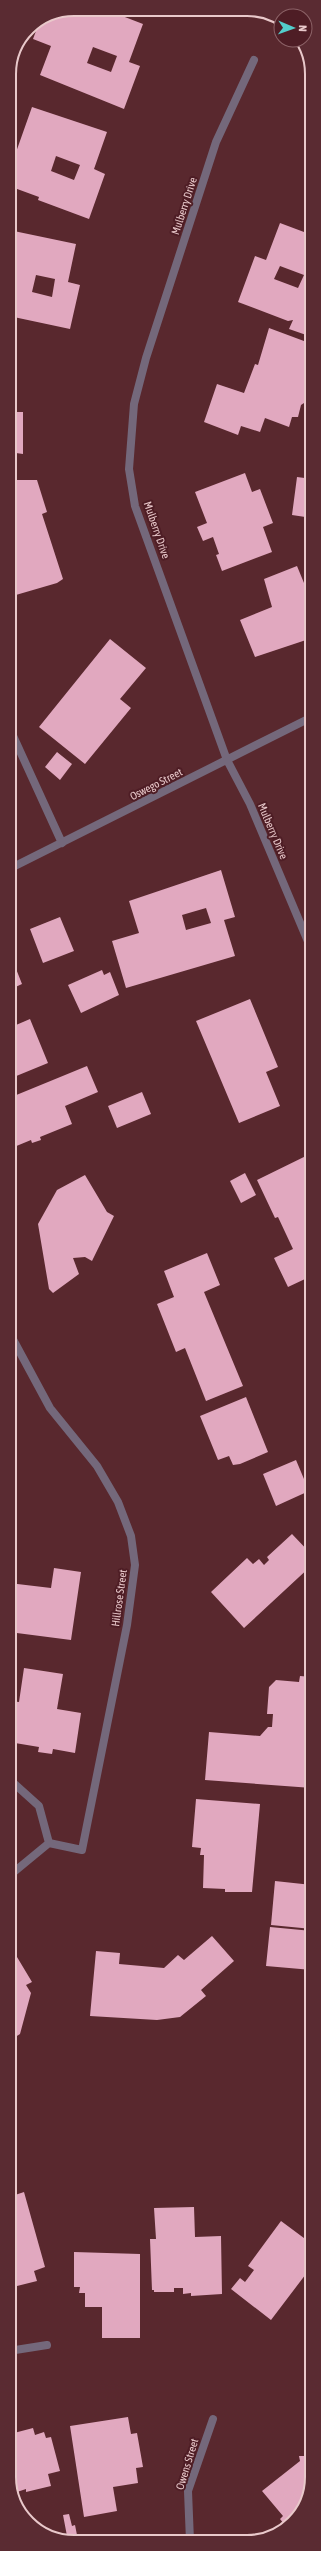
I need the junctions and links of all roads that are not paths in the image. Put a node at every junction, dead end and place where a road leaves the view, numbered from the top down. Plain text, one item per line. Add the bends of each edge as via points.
1 (254, 60) dead end
2 (305, 720) edge
3 (16, 742) edge
4 (227, 760) junction
5 (62, 843) junction
6 (16, 866) edge
7 (305, 934) edge
8 (16, 1345) edge
9 (16, 1785) edge
10 (49, 1843) junction
11 (16, 1870) edge
12 (47, 2345) dead end
13 (16, 2350) edge
14 (213, 2419) dead end
15 (190, 2535) edge

1 - 4 street, Mulberry Drive via 211,157 146,358 134,404 131,437 130,469 135,506
2 - 4 street, Oswego Street
3 - 5 street
4 - 5 street, Oswego Street
4 - 7 street, Mulberry Drive via 250,804
5 - 6 street, Oswego Street
8 - 10 street, Hillrose Street via 50,1408 97,1466 118,1502 131,1536 134,1565 126,1625 82,1850
9 - 10 street via 39,1806
10 - 11 street
12 - 13 street
14 - 15 street, Owens Street via 188,2491

